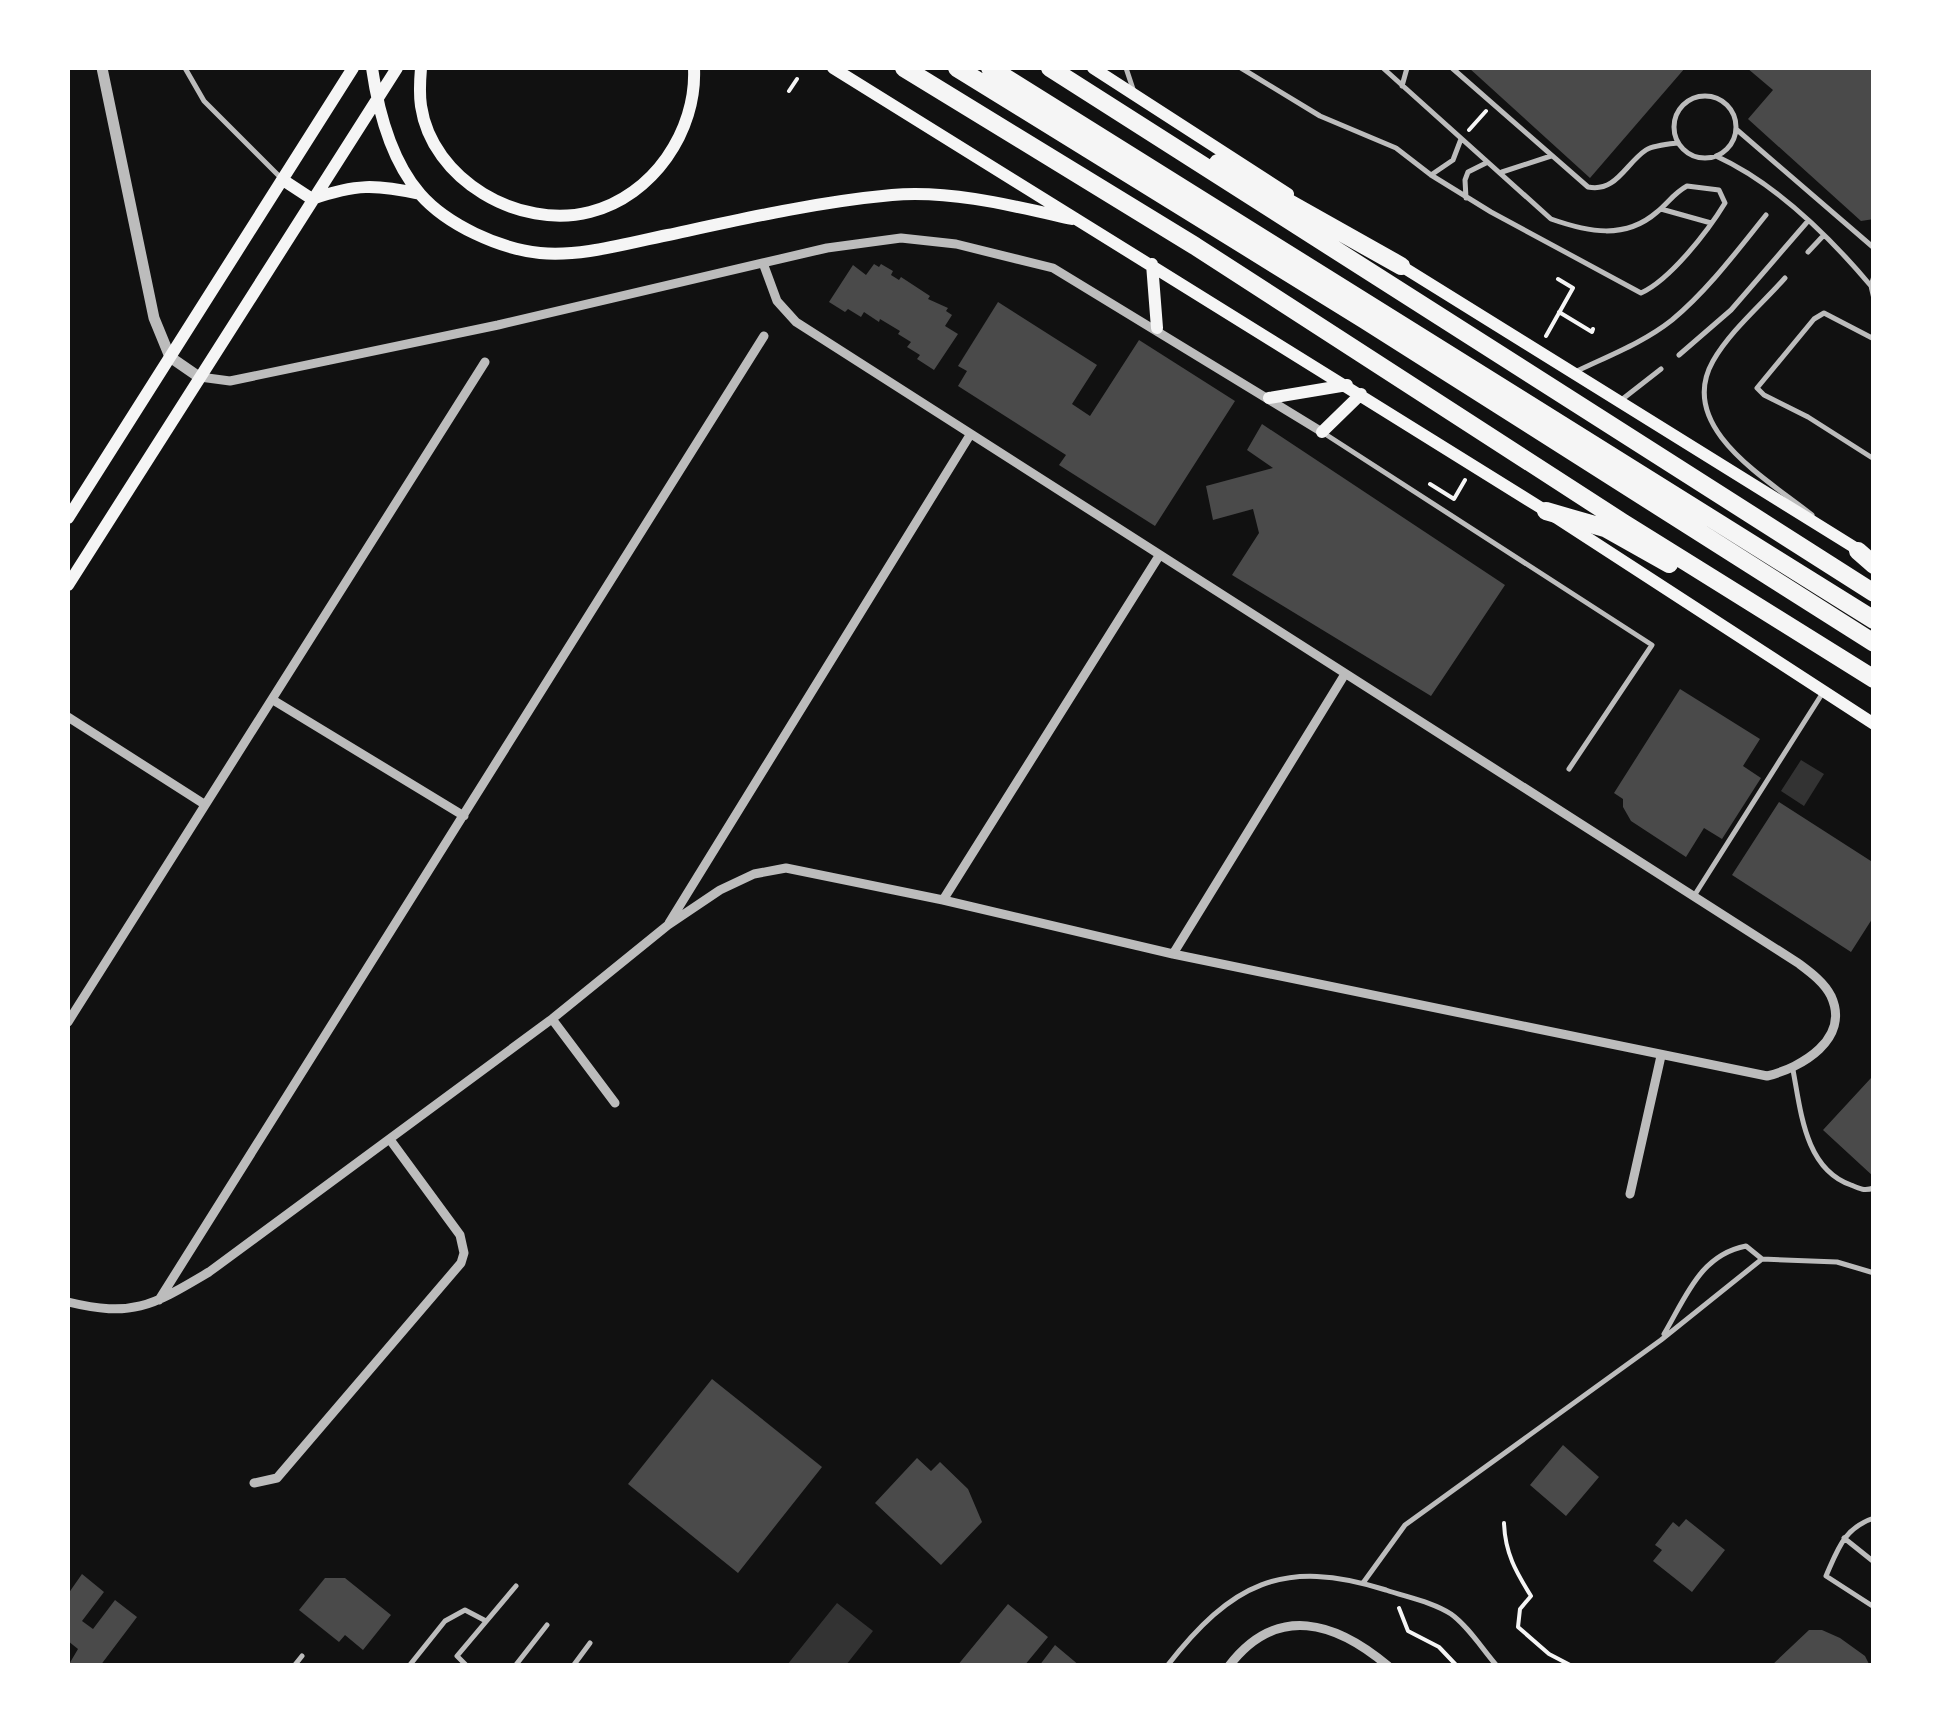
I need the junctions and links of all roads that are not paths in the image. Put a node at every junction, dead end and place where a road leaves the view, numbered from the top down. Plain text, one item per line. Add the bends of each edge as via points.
1 (102, 68) edge
2 (186, 68) edge
3 (353, 68) edge
4 (372, 68) edge
5 (397, 68) edge
6 (421, 68) edge
7 (694, 68) edge
8 (833, 68) edge
9 (904, 68) edge
10 (957, 68) edge
11 (990, 68) edge
12 (1051, 68) edge
13 (1093, 68) edge
14 (1126, 68) edge
15 (1241, 68) edge
16 (1383, 68) edge
17 (1406, 68) edge
18 (1452, 68) edge
19 (1402, 86) junction
20 (1135, 94) junction
21 (376, 100) junction
22 (1735, 128) junction
23 (1461, 139) junction
24 (1678, 143) junction
25 (1550, 156) junction
26 (1716, 156) junction
27 (1488, 163) junction
28 (1502, 172) junction
29 (1431, 176) junction
30 (283, 180) junction
31 (420, 194) junction
32 (1466, 198) junction
33 (312, 199) junction
34 (1661, 210) junction
35 (1766, 214) dead end
36 (1808, 221) junction
37 (1083, 222) junction
38 (1713, 223) junction
39 (1823, 235) junction
40 (1874, 248) edge
41 (1808, 252) dead end
42 (763, 264) junction
43 (1152, 264) junction
44 (1401, 266) junction
45 (1874, 276) edge
46 (1785, 278) dead end
47 (1871, 286) junction
48 (1874, 299) edge
49 (1157, 328) junction
50 (764, 336) dead end
51 (1873, 338) edge
52 (1680, 355) dead end
53 (170, 357) junction
54 (485, 362) dead end
55 (1660, 369) dead end
56 (1574, 373) junction
57 (198, 377) junction
58 (1347, 385) junction
59 (1361, 394) junction
60 (1269, 398) junction
61 (1620, 402) junction
62 (1322, 432) junction
63 (970, 435) junction
64 (1874, 460) edge
65 (1546, 510) junction
66 (68, 518) edge
67 (1159, 556) junction
68 (1868, 558) edge
69 (68, 584) edge
70 (1874, 593) edge
71 (1743, 597) junction
72 (1874, 620) edge
73 (1874, 643) edge
74 (1345, 674) junction
75 (1874, 678) edge
76 (1824, 692) junction
77 (273, 700) junction
78 (1856, 713) junction
79 (68, 717) edge
80 (1874, 724) edge
81 (1874, 737) edge
82 (1569, 769) dead end
83 (204, 804) junction
84 (464, 816) junction
85 (1694, 896) junction
86 (943, 900) junction
87 (668, 926) junction
88 (1174, 954) junction
89 (552, 1019) junction
90 (68, 1022) edge
91 (1661, 1056) junction
92 (1793, 1070) junction
93 (615, 1103) dead end
94 (390, 1141) junction
95 (1874, 1188) edge
96 (1630, 1194) dead end
97 (1762, 1259) junction
98 (1874, 1273) edge
99 (68, 1302) edge
100 (158, 1302) junction
101 (1661, 1340) junction
102 (254, 1483) dead end
103 (1874, 1518) edge
104 (1844, 1538) junction
105 (1874, 1562) edge
106 (1363, 1583) junction
107 (516, 1586) dead end
108 (1874, 1607) edge
109 (486, 1621) junction
110 (547, 1625) dead end
111 (590, 1642) dead end
112 (302, 1656) dead end
113 (294, 1666) edge
114 (408, 1666) edge
115 (467, 1666) edge
116 (515, 1666) edge
117 (573, 1666) edge
118 (1167, 1666) edge
119 (1228, 1666) edge
120 (1388, 1666) edge
121 (1497, 1666) edge

1 - 53 street via 154,318
2 - 30 lane via 204,101
3 - 30 main road
4 - 21 main road
5 - 21 main road
6 - 7 main road via 423,116 451,168 497,201 561,215 606,207 653,175 686,121
8 - 37 main road
9 - 71 highway
10 - 73 highway
11 - 72 highway
12 - 44 highway
12 - 70 highway
13 - 20 main road
14 - 20 lane
15 - 29 lane via 1320,116 1396,148
16 - 19 lane
17 - 19 lane
18 - 25 lane
19 - 23 lane
20 - 44 main road
21 - 31 main road
21 - 33 main road
22 - 24 lane via 1721,101 1698,97 1674,120
22 - 26 lane via 1730,146
22 - 40 lane
23 - 27 lane
23 - 29 lane via 1453,160
24 - 25 lane via 1648,148 1600,190 1588,188
24 - 26 lane via 1697,158
25 - 28 lane
26 - 36 lane
27 - 28 lane
27 - 32 lane via 1468,172
28 - 34 lane via 1552,218 1581,229 1616,232
29 - 32 lane
30 - 33 main road
30 - 53 main road
31 - 33 main road via 379,185
31 - 37 main road via 486,239 540,254 896,195 977,201
32 - 38 lane via 1641,293
33 - 57 main road
34 - 38 lane
34 - 38 lane via 1687,186 1719,190 1725,203
35 - 56 lane via 1670,321
36 - 39 lane
36 - 52 lane via 1731,310
37 - 43 main road
39 - 41 lane
39 - 47 lane
42 - 49 street via 902,238 956,244 1054,268
42 - 57 street via 230,381
42 - 63 street via 777,302 796,322
43 - 49 main road
43 - 58 main road
44 - 56 main road
45 - 47 lane
46 - 68 lane via 1710,365 1705,404 1726,447
47 - 48 lane
49 - 60 street
50 - 84 street
51 - 64 lane via 1824,313 1757,388
53 - 57 street
53 - 66 main road
54 - 77 street
55 - 61 lane
56 - 61 main road
57 - 69 main road
58 - 59 main road
58 - 60 main road
59 - 62 main road
59 - 65 main road
60 - 62 street
61 - 68 main road
62 - 82 lane via 1652,646
63 - 67 street
63 - 87 street
65 - 71 highway via 1605,528 1715,590
65 - 76 main road
67 - 74 street
67 - 86 street
71 - 75 highway
74 - 85 street
74 - 88 street
76 - 78 main road
76 - 85 lane
77 - 83 street
77 - 84 street
78 - 80 main road
78 - 81 main road
79 - 83 street
83 - 90 street
84 - 100 street
85 - 92 street via 1798,963 1831,995 1836,1014 1830,1035
86 - 87 street via 786,868 720,890
86 - 88 street
87 - 89 street
88 - 91 street
89 - 93 street
89 - 94 street
91 - 92 street via 1767,1076
91 - 96 street
92 - 95 lane via 1816,1158 1839,1181
94 - 100 street
94 - 102 street via 460,1235 461,1263 277,1478
97 - 98 lane via 1837,1262
97 - 101 lane
97 - 101 lane via 1746,1246 1712,1259
99 - 100 street via 124,1310
101 - 106 lane via 1405,1525
103 - 104 lane
104 - 105 lane
104 - 108 lane via 1826,1576
106 - 118 lane via 1304,1575 1256,1586 1197,1628
106 - 121 lane via 1451,1614
107 - 109 lane
109 - 114 lane via 464,1610 445,1621
109 - 115 lane via 457,1656
110 - 116 lane
111 - 117 lane
112 - 113 lane
119 - 120 street via 1255,1640 1288,1626 1322,1626 1359,1642

